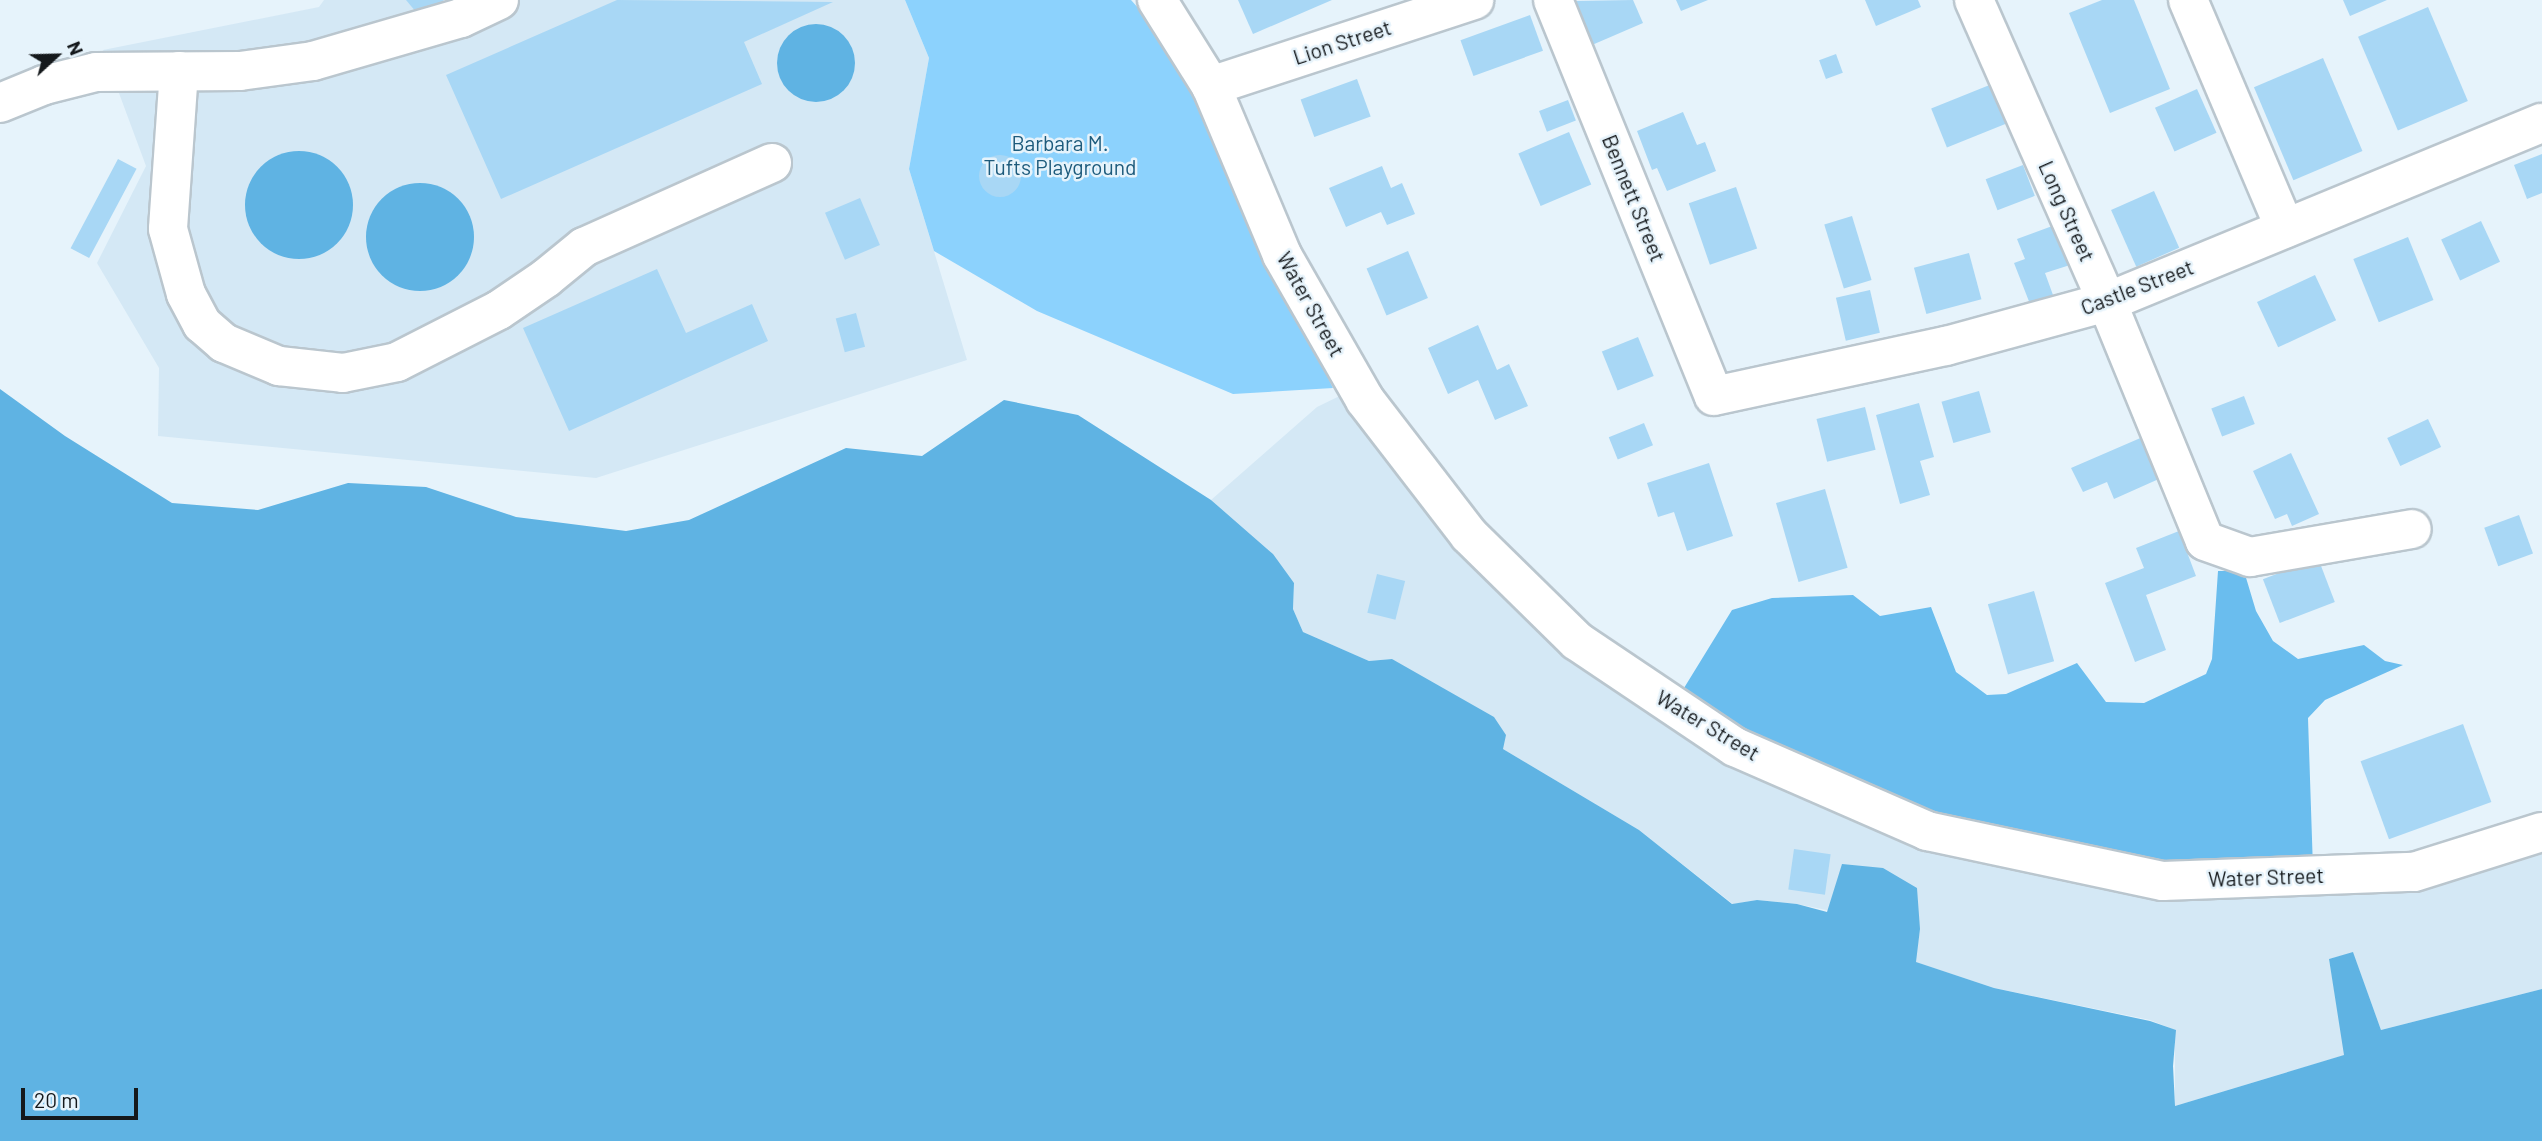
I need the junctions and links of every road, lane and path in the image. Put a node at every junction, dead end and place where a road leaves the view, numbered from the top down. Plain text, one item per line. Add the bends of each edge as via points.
1 (499, 0) edge
2 (1157, 0) edge
3 (1474, 0) edge
4 (1553, 0) edge
5 (1974, 0) edge
6 (2188, 0) edge
7 (179, 71) junction
8 (1211, 86) junction
9 (0, 103) edge
10 (2542, 123) edge
11 (772, 163) dead end
12 (2285, 228) junction
13 (2107, 302) junction
14 (1714, 396) joint
15 (2412, 529) dead end
16 (2542, 832) edge

1 - 7 street via 461,18 313,61 240,71
2 - 8 street, Water Street
3 - 8 street, Lion Street
4 - 14 street, Bennett Street
5 - 13 street, Long Street
6 - 12 street
7 - 9 street via 96,72 44,85
7 - 11 street via 168,229 183,283 202,324 224,343 279,366 343,373 397,362 499,310 584,247
8 - 16 street, Water Street via 1282,255 1358,388 1469,535 1577,641 1735,747 1927,831 2164,881 2414,872
10 - 12 street, Castle Street
12 - 13 street, Castle Street
13 - 14 street, Castle Street via 1946,346
13 - 15 street, Long Street via 2205,541 2250,557

